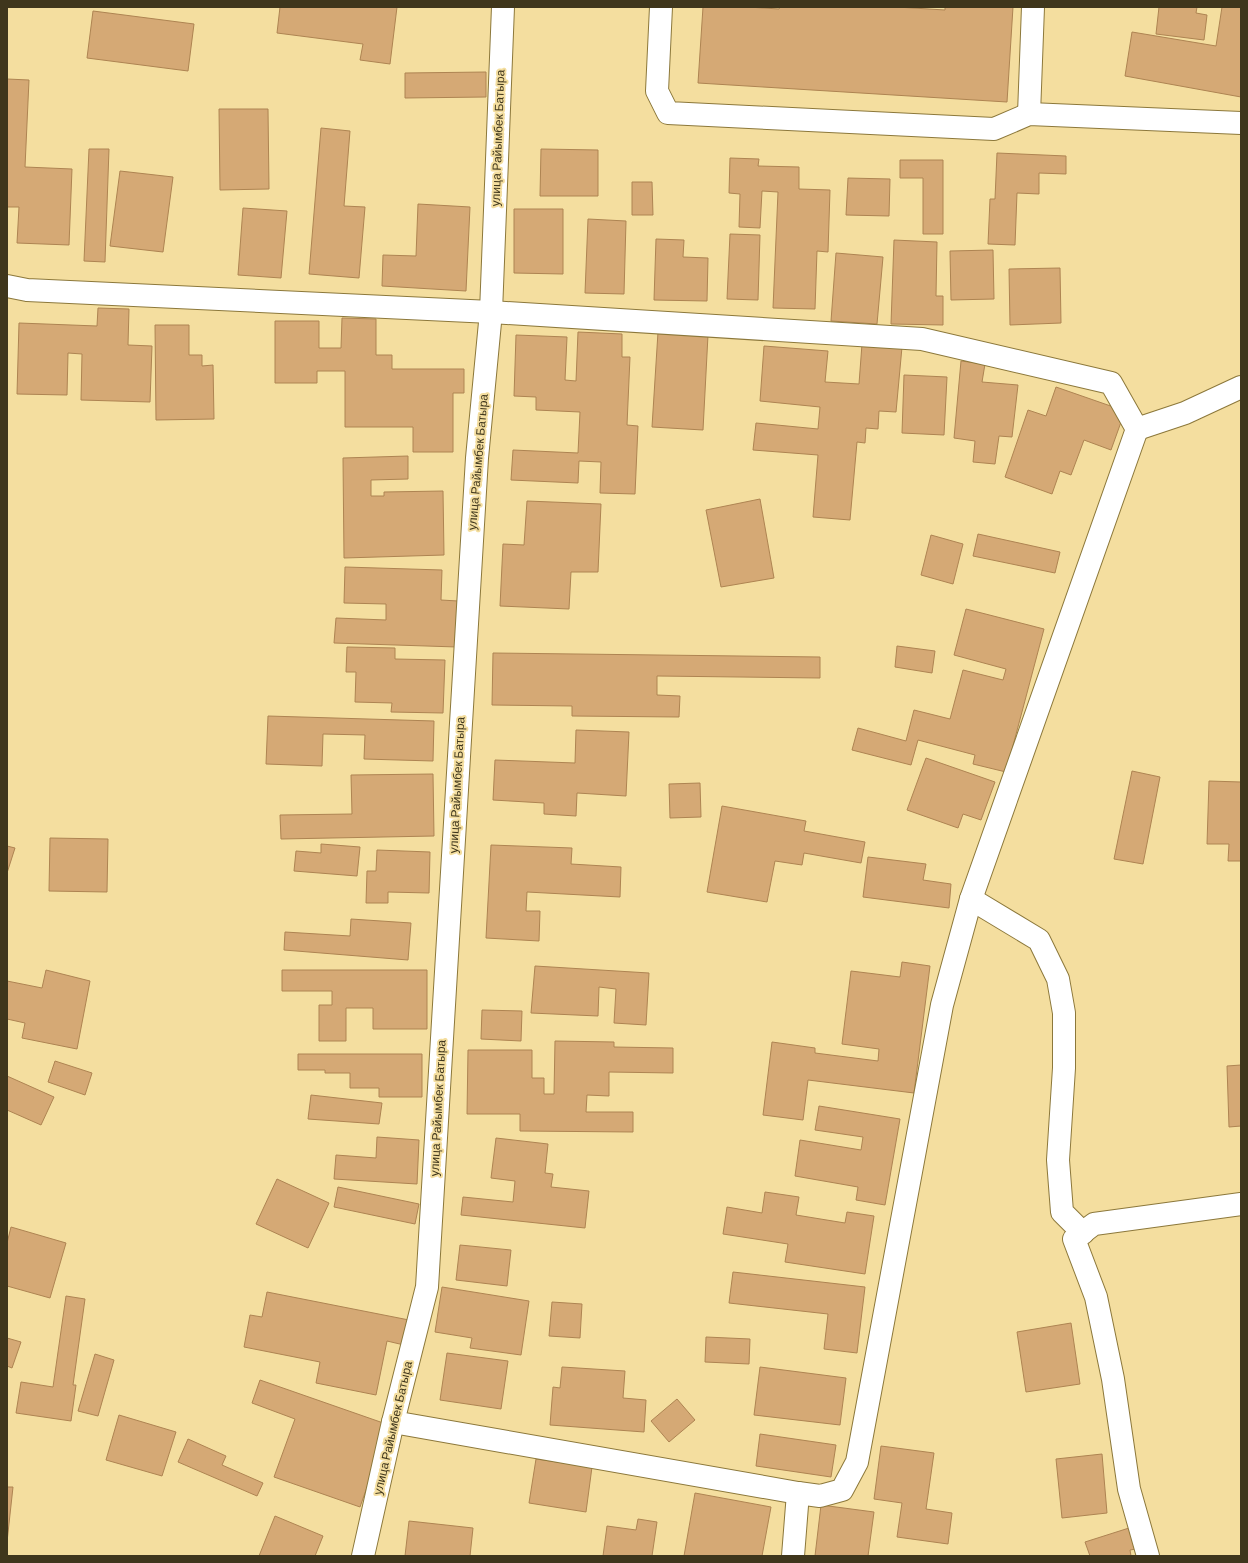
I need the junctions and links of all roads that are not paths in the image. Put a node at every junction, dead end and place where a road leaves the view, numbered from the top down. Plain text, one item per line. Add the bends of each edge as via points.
1 (503, 7) edge
2 (661, 7) edge
3 (1033, 7) edge
4 (1030, 114) junction
5 (1241, 124) edge
6 (7, 286) edge
7 (492, 312) junction
8 (1241, 387) edge
9 (1137, 429) junction
10 (971, 900) junction
11 (1241, 1204) edge
12 (1083, 1233) junction
13 (393, 1422) junction
14 (798, 1493) junction
15 (363, 1556) edge
16 (793, 1556) edge
17 (1148, 1556) edge

1 - 7 street, улица Райымбек Батыра
2 - 4 street via 656,91 668,113 994,129
3 - 4 street
4 - 5 street
6 - 7 street via 26,290
7 - 9 street via 922,339 1111,383
7 - 13 street, улица Райымбек Батыра via 477,458 427,1288
8 - 9 street via 1185,413
9 - 10 street
10 - 12 street via 1039,940 1058,979 1064,1013 1064,1068 1058,1160 1062,1212
10 - 14 street via 942,1005 857,1462 842,1490 820,1496
11 - 12 street via 1094,1224
12 - 17 street via 1074,1239 1096,1297 1113,1379 1129,1489
13 - 14 street
13 - 15 street, улица Райымбек Батыра
14 - 16 street

